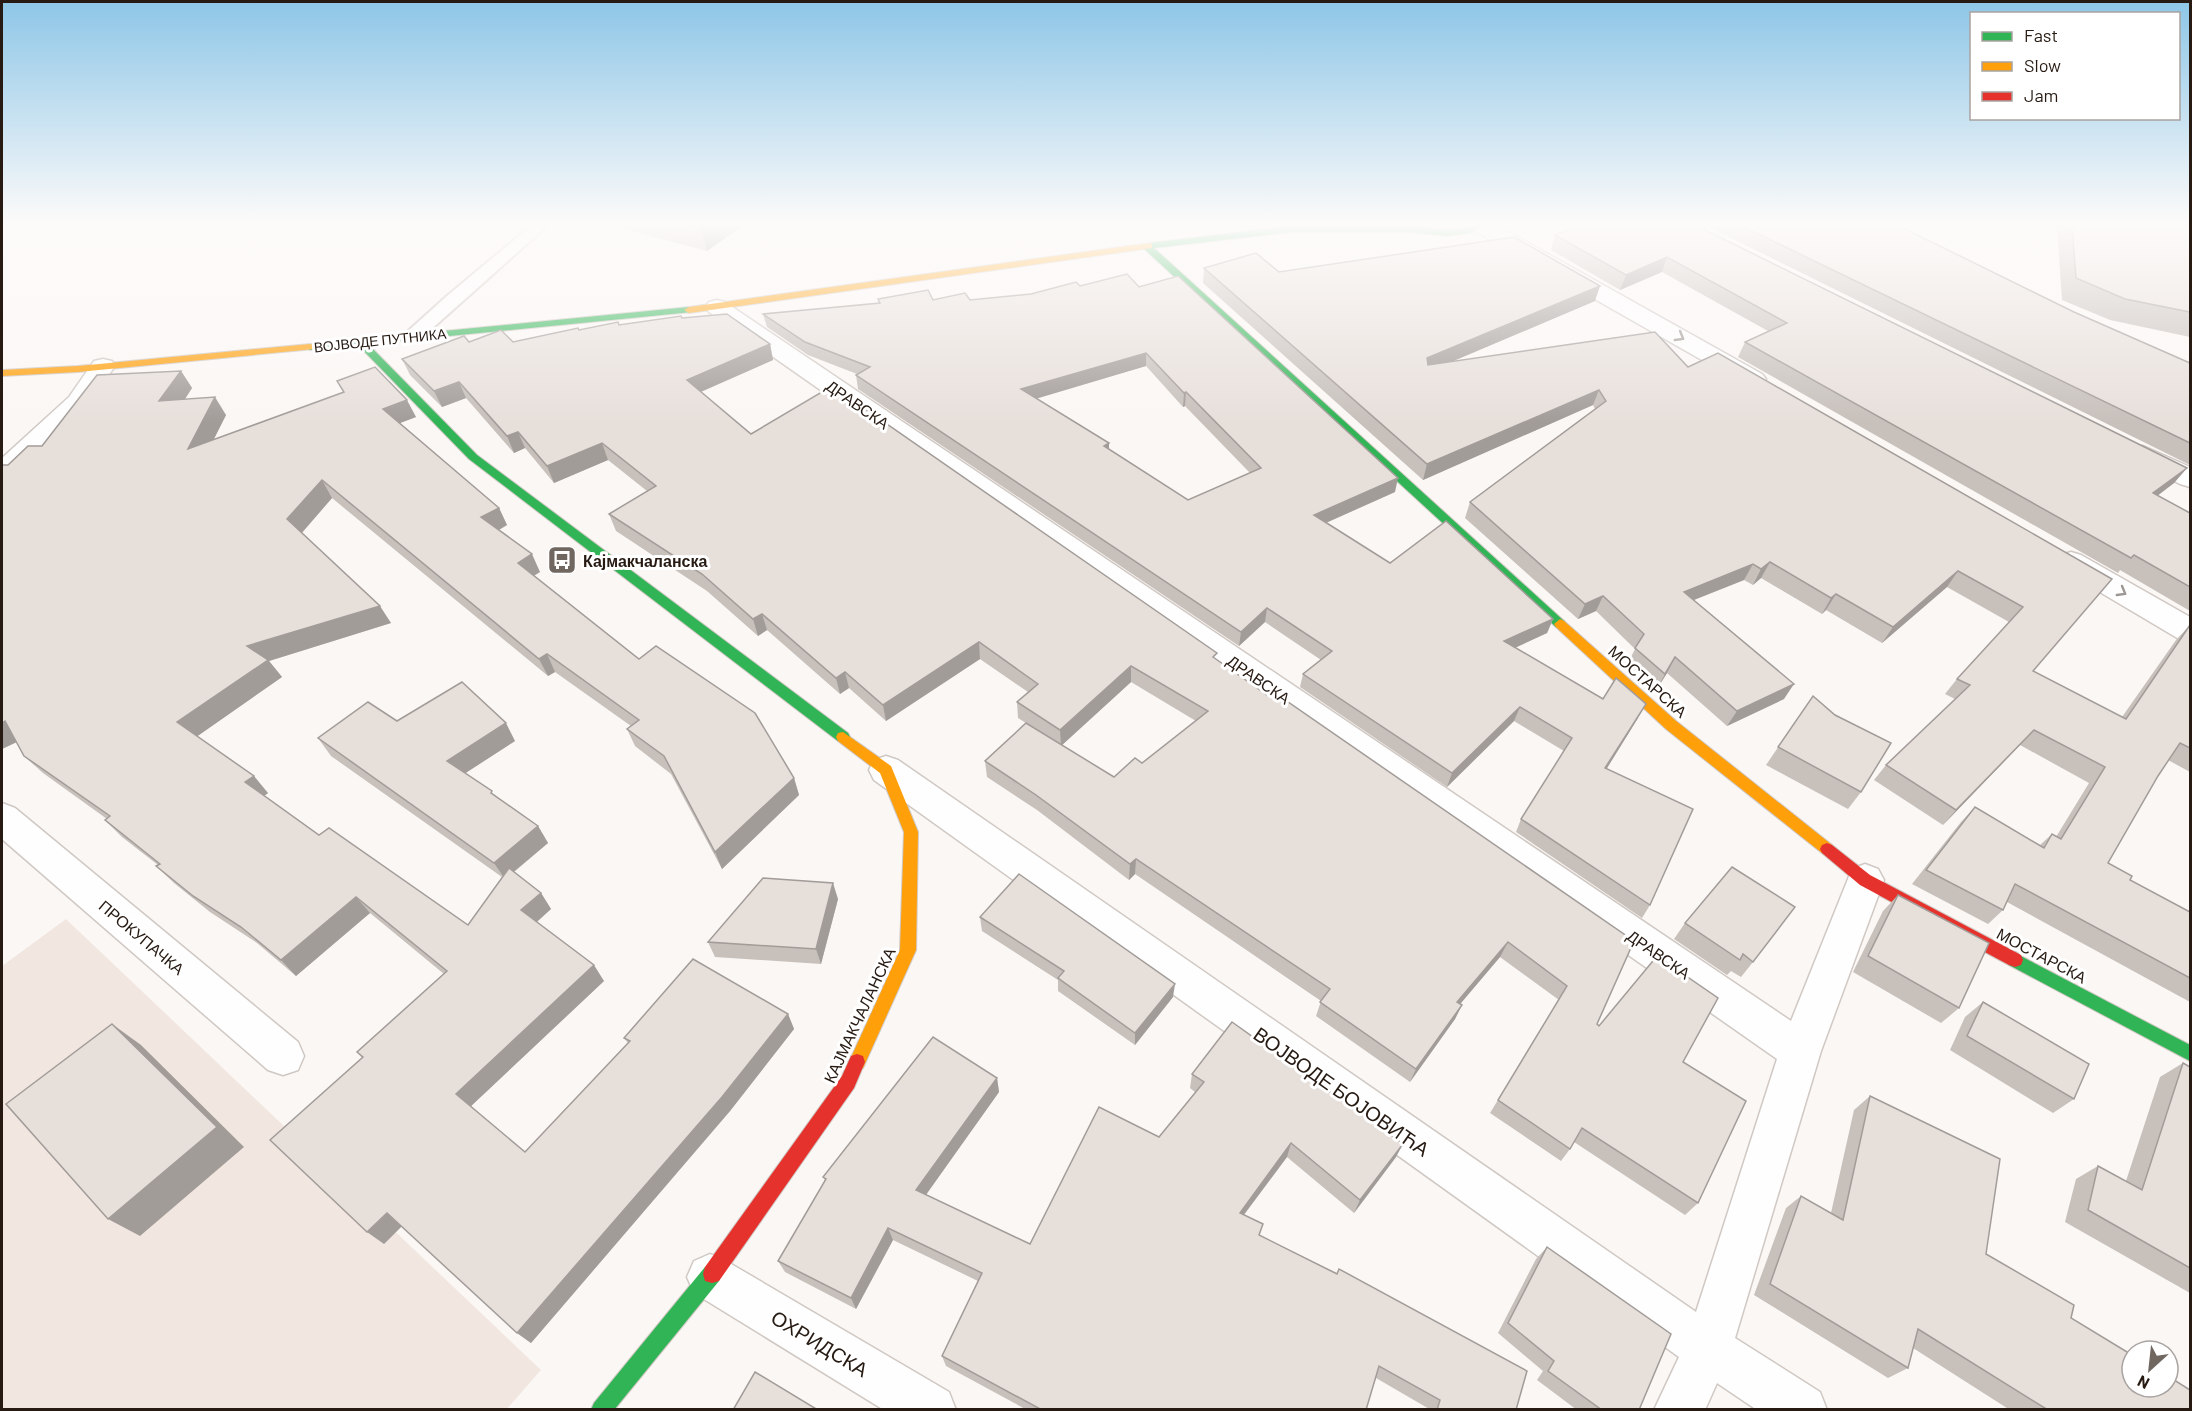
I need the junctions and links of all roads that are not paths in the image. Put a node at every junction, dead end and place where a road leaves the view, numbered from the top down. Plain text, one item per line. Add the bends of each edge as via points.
1 (462, 292) edge
2 (826, 292) edge
3 (1196, 292) edge
4 (1598, 292) edge
5 (717, 307) junction
6 (412, 337) junction
7 (360, 342) junction
8 (103, 366) junction
9 (2, 373) edge
10 (1770, 389) edge
11 (2127, 446) edge
12 (2, 472) edge
13 (2190, 478) edge
14 (2047, 548) edge
15 (2190, 631) edge
16 (886, 770) junction
17 (2, 819) edge
18 (1865, 880) junction
19 (1800, 1051) junction
20 (2190, 1053) edge
21 (283, 1056) dead end
22 (710, 1277) junction
23 (1708, 1349) junction
24 (602, 1410) edge
25 (931, 1410) edge
26 (1679, 1410) edge
27 (1802, 1410) edge

1 - 6 lane
2 - 5 street, ВОЈВОДЕ ПУТНИКА
3 - 18 street, МОСТАРСКА via 1671,725
4 -> 10 street
5 - 6 street, ВОЈВОДЕ ПУТНИКА
5 - 19 street, ДРАВСКА
6 - 7 street, ВОЈВОДЕ ПУТНИКА
7 - 8 street, ВОЈВОДЕ ПУТНИКА
7 - 16 street via 473,457
8 - 9 street, ВОЈВОДЕ ПУТНИКА
8 - 12 street via 78,402
11 - 13 street
14 -> 15 street
16 - 22 street, КАЈМАКЧАЛАНСКА via 911,832 908,950 848,1082
16 - 23 street, ВОЈВОДЕ БОЈОВИЋА
17 - 21 street, ПРОКУПАЧКА
18 - 19 street
18 - 20 street, МОСТАРСКА
19 - 23 street
22 - 24 street, КАЈМАКЧАЛАНСКА
22 - 25 street, ОХРИДСКА
23 - 26 street
23 - 27 street, ВОЈВОДЕ БОЈОВИЋА

